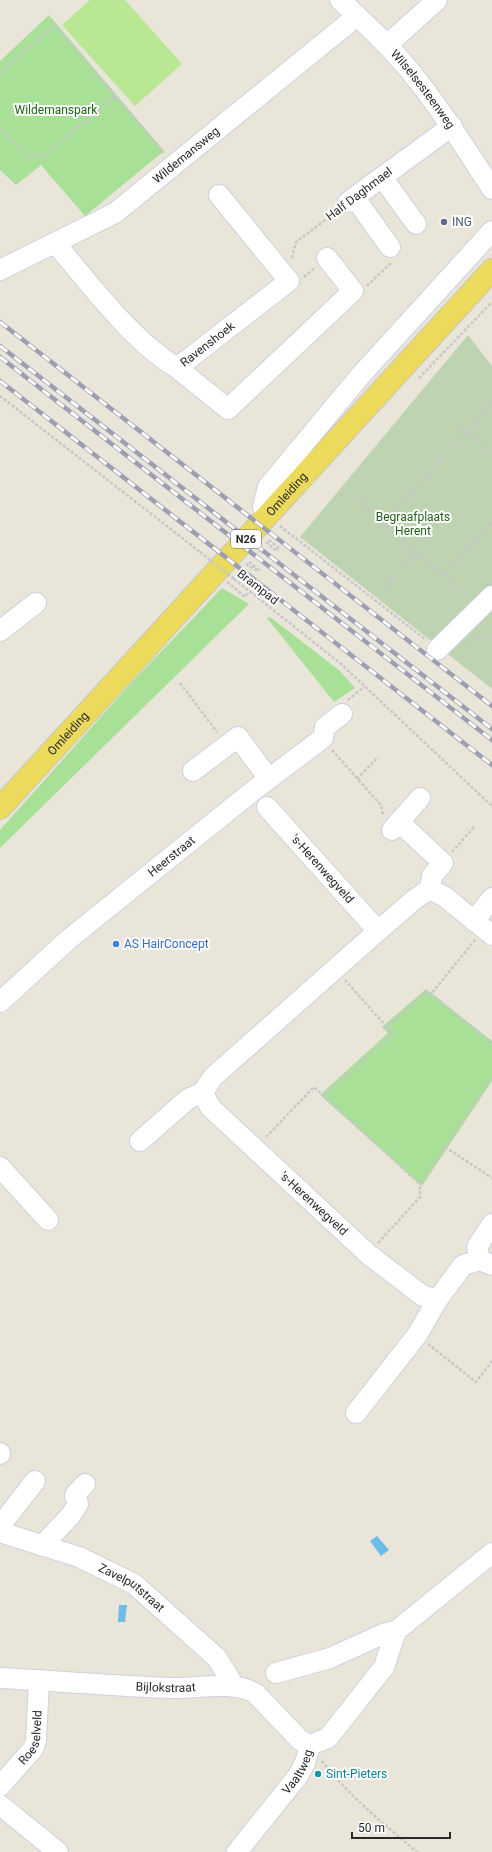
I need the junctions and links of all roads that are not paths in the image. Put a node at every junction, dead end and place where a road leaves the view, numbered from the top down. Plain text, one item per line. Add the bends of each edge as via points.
1 (340, 0) edge
2 (437, 0) edge
3 (357, 16) junction
4 (387, 46) junction
5 (452, 126) junction
6 (382, 178) junction
7 (492, 189) edge
8 (219, 195) dead end
9 (416, 224) dead end
10 (492, 231) edge
11 (54, 243) junction
12 (390, 247) road end
13 (327, 258) road end
14 (492, 260) edge
15 (0, 270) edge
16 (492, 270) edge
17 (177, 368) junction
18 (263, 507) junction
19 (36, 602) dead end
20 (486, 602) edge
21 (0, 631) edge
22 (437, 650) road end
23 (344, 707) road end
24 (193, 771) dead end
25 (269, 779) junction
26 (0, 792) edge
27 (420, 798) dead end
28 (267, 807) dead end
29 (0, 808) edge
30 (430, 889) junction
31 (492, 898) edge
32 (483, 928) edge
33 (378, 931) junction
34 (0, 1002) edge
35 (203, 1092) junction
36 (140, 1141) dead end
37 (0, 1167) edge
38 (48, 1220) dead end
39 (492, 1224) edge
40 (486, 1263) edge
41 (438, 1299) junction
42 (356, 1413) dead end
43 (35, 1481) dead end
44 (85, 1484) dead end
45 (0, 1526) edge
46 (0, 1532) edge
47 (42, 1546) junction
48 (492, 1553) edge
49 (396, 1631) junction
50 (276, 1673) dead end
51 (0, 1678) edge
52 (39, 1680) junction
53 (234, 1686) junction
54 (310, 1745) junction
55 (0, 1786) edge
56 (0, 1805) edge
57 (58, 1852) edge
58 (238, 1852) edge

1 - 3 street, Wilselsesteenweg
2 - 4 street
3 - 4 street, Wilselsesteenweg
3 - 11 street, Wildemansweg via 115,213
4 - 5 street, Wilselsesteenweg via 418,80
5 - 6 street, Half Daghmael
5 - 7 street, Wilselsesteenweg
6 - 9 street
6 - 12 street, Half Daghmael via 352,200
8 - 17 street, Ravenshoek via 286,278
10 - 18 street via 360,376 268,487
11 - 15 street, Wildemansweg
11 - 17 street, Ravenshoek via 137,337 162,359
13 - 17 street via 353,291 228,409
14 - 18 main road, Omleiding / N26
16 - 29 main road, Omleiding / N26
18 - 26 main road, Omleiding / N26
19 - 21 street
20 - 22 street
23 - 25 street, Heerstraat via 325,727 323,738
24 - 25 street via 238,737
25 - 34 street, Heerstraat via 69,938
27 - 30 street via 395,826 443,863 432,876
28 - 33 street, 's-Herenwegveld
30 - 32 street via 445,897
30 - 33 street
31 - 32 street
33 - 35 street via 213,1077
35 - 36 street via 188,1099
35 - 41 street, 's-Herenwegveld via 210,1107 368,1254 423,1296
37 - 38 street
39 - 40 street via 477,1247
40 - 41 street via 463,1265
41 - 42 street via 417,1336
43 - 45 street
44 - 47 street via 76,1495 78,1504 72,1515
46 - 47 street, Zavelputstraat
47 - 53 street, Zavelputstraat via 79,1557 134,1584 217,1658
48 - 49 street
49 - 50 street via 383,1634 330,1658
49 - 54 street, Vaaltweg via 384,1667 328,1738
51 - 52 street, Bijlokstraat
52 - 53 street, Bijlokstraat via 170,1688
52 - 55 street, Roeselveld via 36,1741 33,1750
53 - 54 street, Bijlokstraat via 255,1693 300,1740
54 - 58 street, Vaaltweg via 298,1776
56 - 57 street

